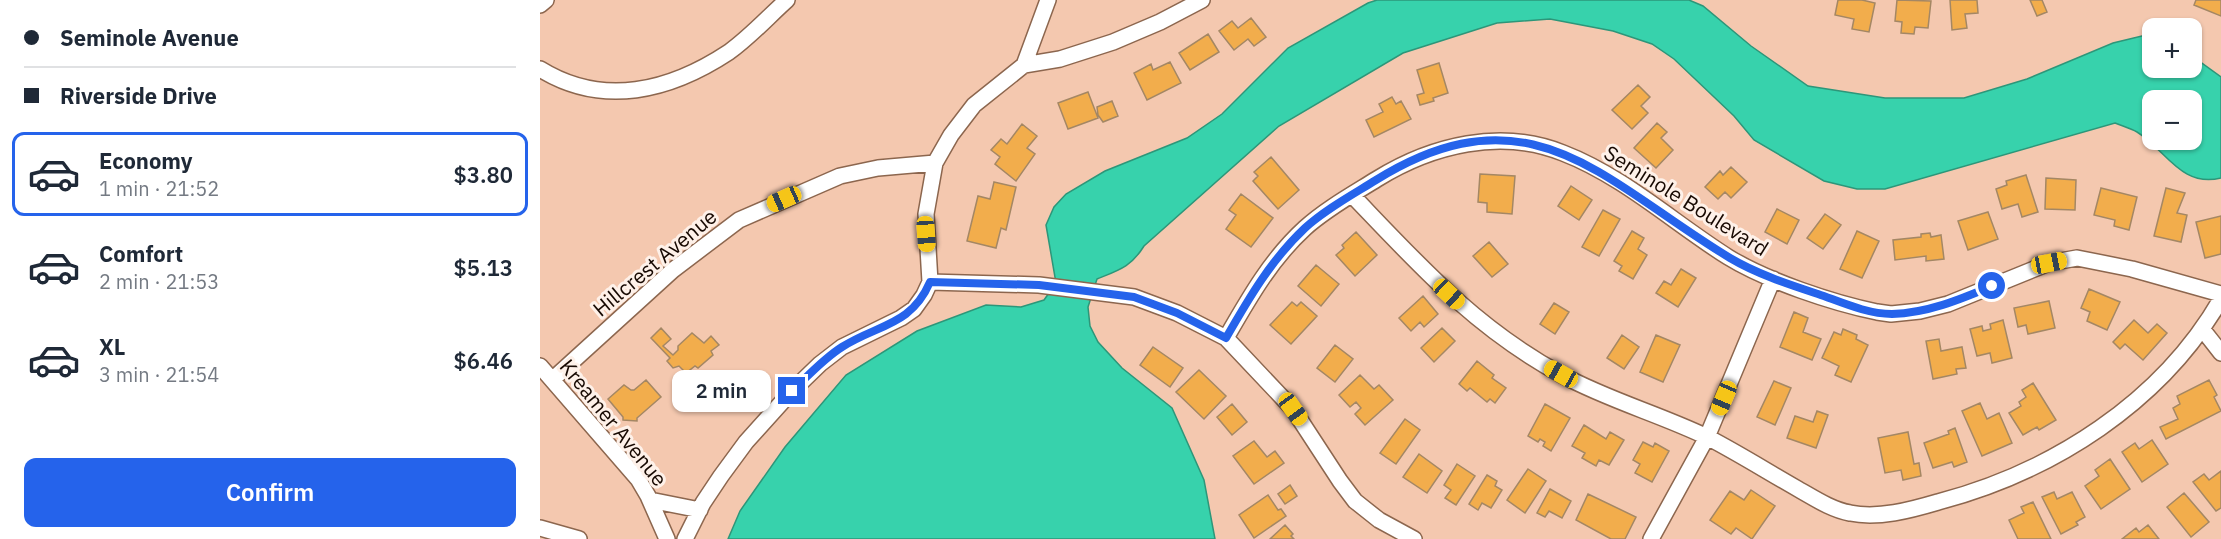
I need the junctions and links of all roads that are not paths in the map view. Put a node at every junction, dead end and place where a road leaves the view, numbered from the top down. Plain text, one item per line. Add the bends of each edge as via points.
1 (546, 0) edge
2 (786, 0) edge
3 (1048, 0) edge
4 (1202, 0) edge
5 (540, 5) edge
6 (1024, 65) junction
7 (540, 69) edge
8 (935, 162) junction
9 (1352, 195) junction
10 (1773, 279) junction
11 (930, 282) junction
12 (2221, 294) edge
13 (2221, 299) edge
14 (2203, 330) junction
15 (1226, 338) junction
16 (2221, 352) edge
17 (540, 366) edge
18 (552, 380) junction
19 (1707, 437) junction
20 (650, 500) junction
21 (700, 510) junction
22 (540, 528) edge
23 (579, 539) edge
24 (668, 539) edge
25 (685, 539) edge
26 (1414, 539) edge
27 (1651, 539) edge

1 - 5 street
2 - 7 street via 729,52 664,85 627,91 592,90
3 - 6 street
4 - 6 street via 1121,39 1060,59
6 - 8 street via 974,105
8 - 11 street via 926,214
8 - 18 street, Hillcrest Avenue via 840,176 739,220 673,270
9 - 10 street, Seminole Boulevard via 1401,165 1454,147 1495,141 1538,144 1564,153 1620,183 1729,257
9 - 15 street, Seminole Boulevard via 1295,238 1266,271
9 - 19 street via 1461,306 1499,336 1576,382
10 - 12 street, Seminole Boulevard via 1838,302 1891,314 1948,304 2049,263 2077,258
10 - 19 street
11 - 15 street via 1039,285 1106,292 1154,303
11 - 21 street via 914,309 842,347 792,391 734,458
13 - 14 street
14 - 16 street
14 - 19 street via 2136,400 2087,436 2045,461 1952,499 1891,512 1851,514 1812,497
15 - 26 street via 1293,409 1355,501
17 - 18 street, Kreamer Avenue
18 - 20 street, Kreamer Avenue via 638,479
19 - 27 street
20 - 21 street
20 - 24 street, Kreamer Avenue
21 - 25 street
22 - 23 street

